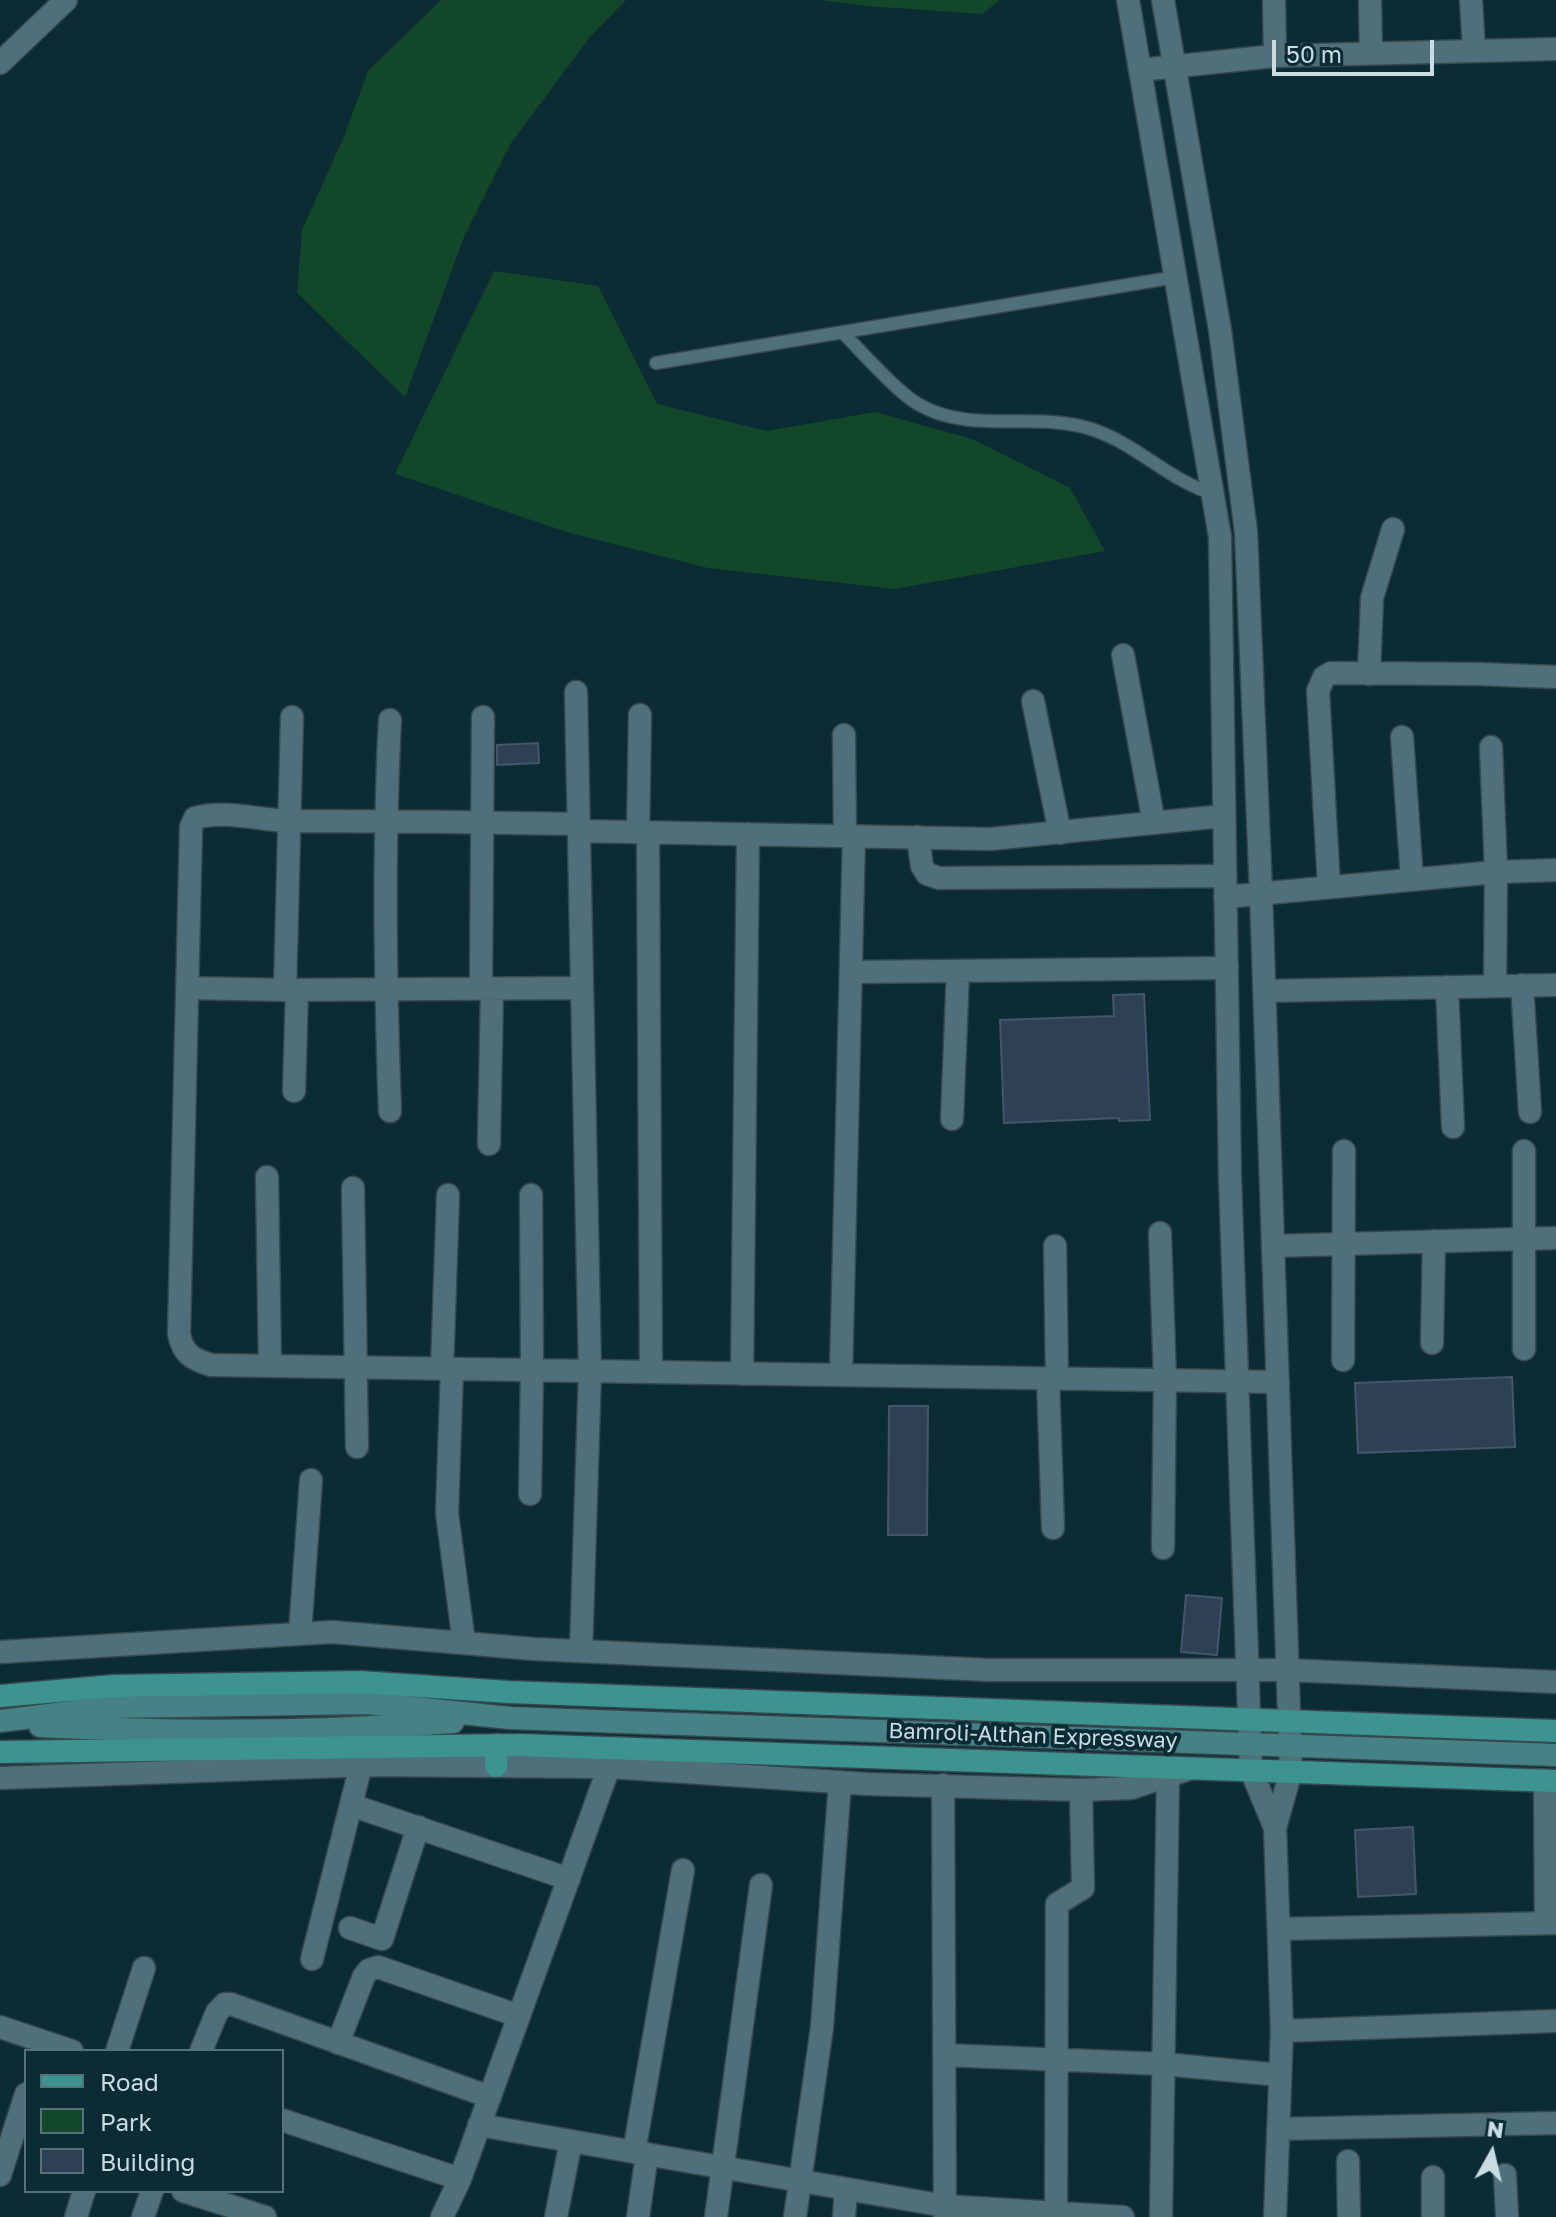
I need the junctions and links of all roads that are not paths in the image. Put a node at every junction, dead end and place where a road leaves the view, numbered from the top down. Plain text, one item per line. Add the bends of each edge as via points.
1 (66, 0) edge
2 (1128, 0) edge
3 (1163, 0) edge
4 (1274, 0) edge
5 (1370, 0) edge
6 (1471, 0) edge
7 (1556, 49) edge
8 (1474, 50) junction
9 (1371, 53) junction
10 (1275, 56) junction
11 (0, 63) edge
12 (1174, 67) junction
13 (1140, 70) junction
14 (1176, 277) junction
15 (843, 333) junction
16 (656, 363) dead end
17 (1215, 504) junction
18 (1393, 529) dead end
19 (1123, 655) dead end
20 (1369, 674) junction
21 (1556, 677) edge
22 (576, 692) dead end
23 (1033, 701) dead end
24 (640, 715) dead end
25 (292, 717) dead end
26 (483, 717) dead end
27 (390, 720) dead end
28 (844, 735) dead end
29 (1402, 737) dead end
30 (1491, 747) dead end
31 (1224, 816) junction
32 (385, 820) junction
33 (289, 821) junction
34 (482, 822) junction
35 (1154, 823) junction
36 (579, 827) junction
37 (643, 832) junction
38 (1060, 833) junction
39 (748, 834) junction
40 (850, 836) junction
41 (918, 837) junction
42 (1556, 870) edge
43 (1496, 872) junction
44 (1412, 879) junction
45 (1225, 886) junction
46 (1329, 887) junction
47 (1261, 893) junction
48 (1227, 968) junction
49 (958, 971) junction
50 (851, 972) junction
51 (1522, 985) junction
52 (1556, 985) edge
53 (1495, 986) junction
54 (1447, 987) junction
55 (187, 988) junction
56 (385, 988) junction
57 (486, 988) junction
58 (582, 988) junction
59 (291, 990) junction
60 (1265, 991) junction
61 (294, 1091) dead end
62 (390, 1111) dead end
63 (1530, 1112) dead end
64 (952, 1119) dead end
65 (1453, 1127) dead end
66 (489, 1144) dead end
67 (1344, 1151) dead end
68 (1524, 1151) dead end
69 (267, 1177) dead end
70 (353, 1188) dead end
71 (448, 1195) dead end
72 (531, 1195) dead end
73 (1160, 1233) dead end
74 (1556, 1238) edge
75 (1526, 1239) junction
76 (1434, 1241) junction
77 (1344, 1244) junction
78 (1055, 1246) dead end
79 (1273, 1246) junction
80 (1432, 1343) dead end
81 (1524, 1349) dead end
82 (1343, 1360) dead end
83 (270, 1366) junction
84 (356, 1367) junction
85 (447, 1369) junction
86 (532, 1370) junction
87 (590, 1371) junction
88 (651, 1372) junction
89 (742, 1374) junction
90 (841, 1375) junction
91 (1053, 1379) junction
92 (1165, 1380) junction
93 (1237, 1382) junction
94 (1278, 1382) junction
95 (357, 1447) dead end
96 (311, 1480) dead end
97 (530, 1494) dead end
98 (1053, 1528) dead end
99 (1163, 1548) dead end
100 (300, 1633) junction
101 (464, 1643) junction
102 (581, 1651) junction
103 (0, 1652) edge
104 (1247, 1669) junction
105 (1287, 1670) junction
106 (1556, 1682) edge
107 (0, 1696) edge
108 (1249, 1718) junction
109 (1289, 1720) junction
110 (0, 1723) edge
111 (1556, 1731) edge
112 (1250, 1743) junction
113 (1290, 1745) junction
114 (0, 1752) edge
115 (1556, 1755) edge
116 (496, 1756) junction
117 (361, 1765) junction
118 (609, 1767) junction
119 (1194, 1768) junction
120 (1251, 1770) junction
121 (1291, 1771) junction
122 (1168, 1776) junction
123 (0, 1778) edge
124 (1550, 1781) edge
125 (840, 1782) junction
126 (943, 1785) junction
127 (1081, 1790) junction
128 (351, 1805) junction
129 (418, 1827) junction
130 (1275, 1828) junction
131 (683, 1870) dead end
132 (569, 1879) junction
133 (761, 1885) dead end
134 (1551, 1923) edge
135 (350, 1928) dead end
136 (1279, 1929) junction
137 (312, 1959) dead end
138 (144, 1968) dead end
139 (519, 2016) junction
140 (1556, 2021) edge
141 (0, 2027) edge
142 (1282, 2031) junction
143 (338, 2043) junction
144 (41, 2046) edge
145 (118, 2049) edge
146 (202, 2049) edge
147 (944, 2055) junction
148 (1056, 2059) junction
149 (1164, 2064) junction
150 (1280, 2075) junction
151 (490, 2097) junction
152 (24, 2100) edge
153 (284, 2121) edge
154 (1556, 2123) edge
155 (479, 2125) junction
156 (1278, 2129) junction
157 (571, 2141) junction
158 (640, 2153) junction
159 (1348, 2161) dead end
160 (725, 2168) junction
161 (0, 2175) edge
162 (1505, 2175) dead end
163 (1433, 2177) dead end
164 (460, 2179) junction
165 (799, 2181) junction
166 (846, 2189) junction
167 (83, 2193) edge
168 (151, 2193) edge
169 (189, 2193) edge
170 (945, 2212) edge
171 (1056, 2215) edge
172 (76, 2217) edge
173 (143, 2217) edge
174 (265, 2217) edge
175 (442, 2217) edge
176 (556, 2217) edge
177 (638, 2217) edge
178 (716, 2217) edge
179 (795, 2217) edge
180 (844, 2217) edge
181 (1123, 2217) edge
182 (1161, 2217) edge
183 (1275, 2217) edge
184 (1349, 2217) edge
185 (1433, 2217) edge
186 (1507, 2217) edge

1 - 11 street
2 - 13 street
3 - 12 street
4 - 10 street
5 - 9 street
6 - 8 street
7 - 8 street
8 - 9 street
9 - 10 street
10 - 12 street
12 - 13 street
12 - 47 street via 1220,330 1246,532
13 - 14 street
14 - 15 lane
14 - 17 street
15 - 16 lane
15 - 17 lane via 915,403 938,414 1089,428 1123,442
17 - 31 street via 1220,537
18 - 20 street via 1372,598
19 - 35 street
20 - 21 street
20 - 46 street via 1331,673 1318,691
22 - 36 street
23 - 38 street
24 - 37 street
25 - 33 street
26 - 34 street
27 - 32 street
28 - 40 street
29 - 44 street
30 - 43 street
31 - 35 street
31 - 45 street
32 - 33 street
32 - 34 street
32 - 56 street
33 - 55 street via 195,818
33 - 59 street
34 - 36 street
34 - 57 street
35 - 38 street
36 - 37 street
36 - 58 street
37 - 39 street
37 - 88 street
38 - 41 street via 990,839
39 - 40 street
39 - 89 street
40 - 41 street
40 - 50 street
41 - 45 street via 922,866 939,878
42 - 43 street
43 - 44 street
43 - 53 street
44 - 46 street
45 - 47 street
45 - 48 street
46 - 47 street
47 - 60 street
48 - 49 street
48 - 93 street
49 - 50 street
49 - 64 street
50 - 90 street
51 - 52 street
51 - 53 street
51 - 63 street
53 - 54 street
54 - 60 street
54 - 65 street
55 - 59 street
55 - 83 street via 182,1349 211,1365
56 - 57 street
56 - 59 street
56 - 62 street
57 - 58 street
57 - 66 street
58 - 87 street
59 - 61 street
60 - 79 street
67 - 77 street
68 - 75 street
69 - 83 street
70 - 84 street
71 - 85 street
72 - 86 street
73 - 92 street
74 - 75 street
75 - 76 street
75 - 81 street
76 - 77 street
76 - 80 street
77 - 79 street
77 - 82 street
78 - 91 street
79 - 94 street
83 - 84 street
84 - 85 street
84 - 95 street
85 - 86 street
85 - 101 street via 447,1513
86 - 87 street
86 - 97 street
87 - 88 street
87 - 102 street
88 - 89 street
89 - 90 street
90 - 91 street
91 - 92 street
91 - 98 street
92 - 93 street
92 - 99 street
93 - 94 street
93 - 104 street
94 - 105 street
96 - 100 street
100 - 101 street
100 - 103 street
101 - 102 street
102 - 104 street via 989,1670
104 - 105 street
104 - 108 street
105 - 106 street
105 - 109 street
107 - 108 main road via 113,1686 360,1682 508,1692
108 - 109 main road
108 - 112 street
109 - 111 main road
109 - 113 street
110 - 112 main road, Bamroli-Althan Expressway via 110,1730 370,1729 510,1718
112 - 113 main road, Bamroli-Althan Expressway
112 - 120 street
113 - 115 main road, Bamroli-Althan Expressway
113 - 121 street
114 - 116 main road
116 - 117 street
116 - 118 street
116 - 119 main road
117 - 123 street
117 - 128 street
118 - 125 street
118 - 132 street
119 - 120 main road
119 - 122 street
120 - 121 main road
120 - 130 street
121 - 124 main road
121 - 130 street
122 - 127 street via 1131,1788
122 - 149 street
124 - 134 street
125 - 126 street
125 - 165 street via 822,2027
126 - 127 street
126 - 147 street
127 - 148 street via 1083,1888 1057,1904
128 - 129 street
128 - 137 street
129 - 132 street
129 - 135 street via 382,1939
130 - 136 street
131 - 158 street
132 - 139 street
133 - 160 street
134 - 136 street
136 - 142 street
138 - 145 street
139 - 143 street via 378,1967 364,1976
139 - 151 street
140 - 142 street
141 - 144 street
142 - 150 street
143 - 146 street via 225,2004
143 - 151 street
147 - 148 street
147 - 170 street
148 - 149 street
148 - 171 street
149 - 150 street
149 - 182 street
150 - 156 street
151 - 155 street
152 - 161 street
153 - 164 street
154 - 156 street
155 - 157 street
155 - 164 street
156 - 183 street
157 - 158 street
157 - 176 street
158 - 160 street
158 - 177 street
159 - 184 street
160 - 165 street
160 - 178 street
162 - 186 street
163 - 185 street
164 - 175 street
165 - 166 street
165 - 179 street
166 - 170 street
166 - 180 street
167 - 172 street
168 - 173 street
169 - 174 street
170 - 171 street
171 - 181 street

